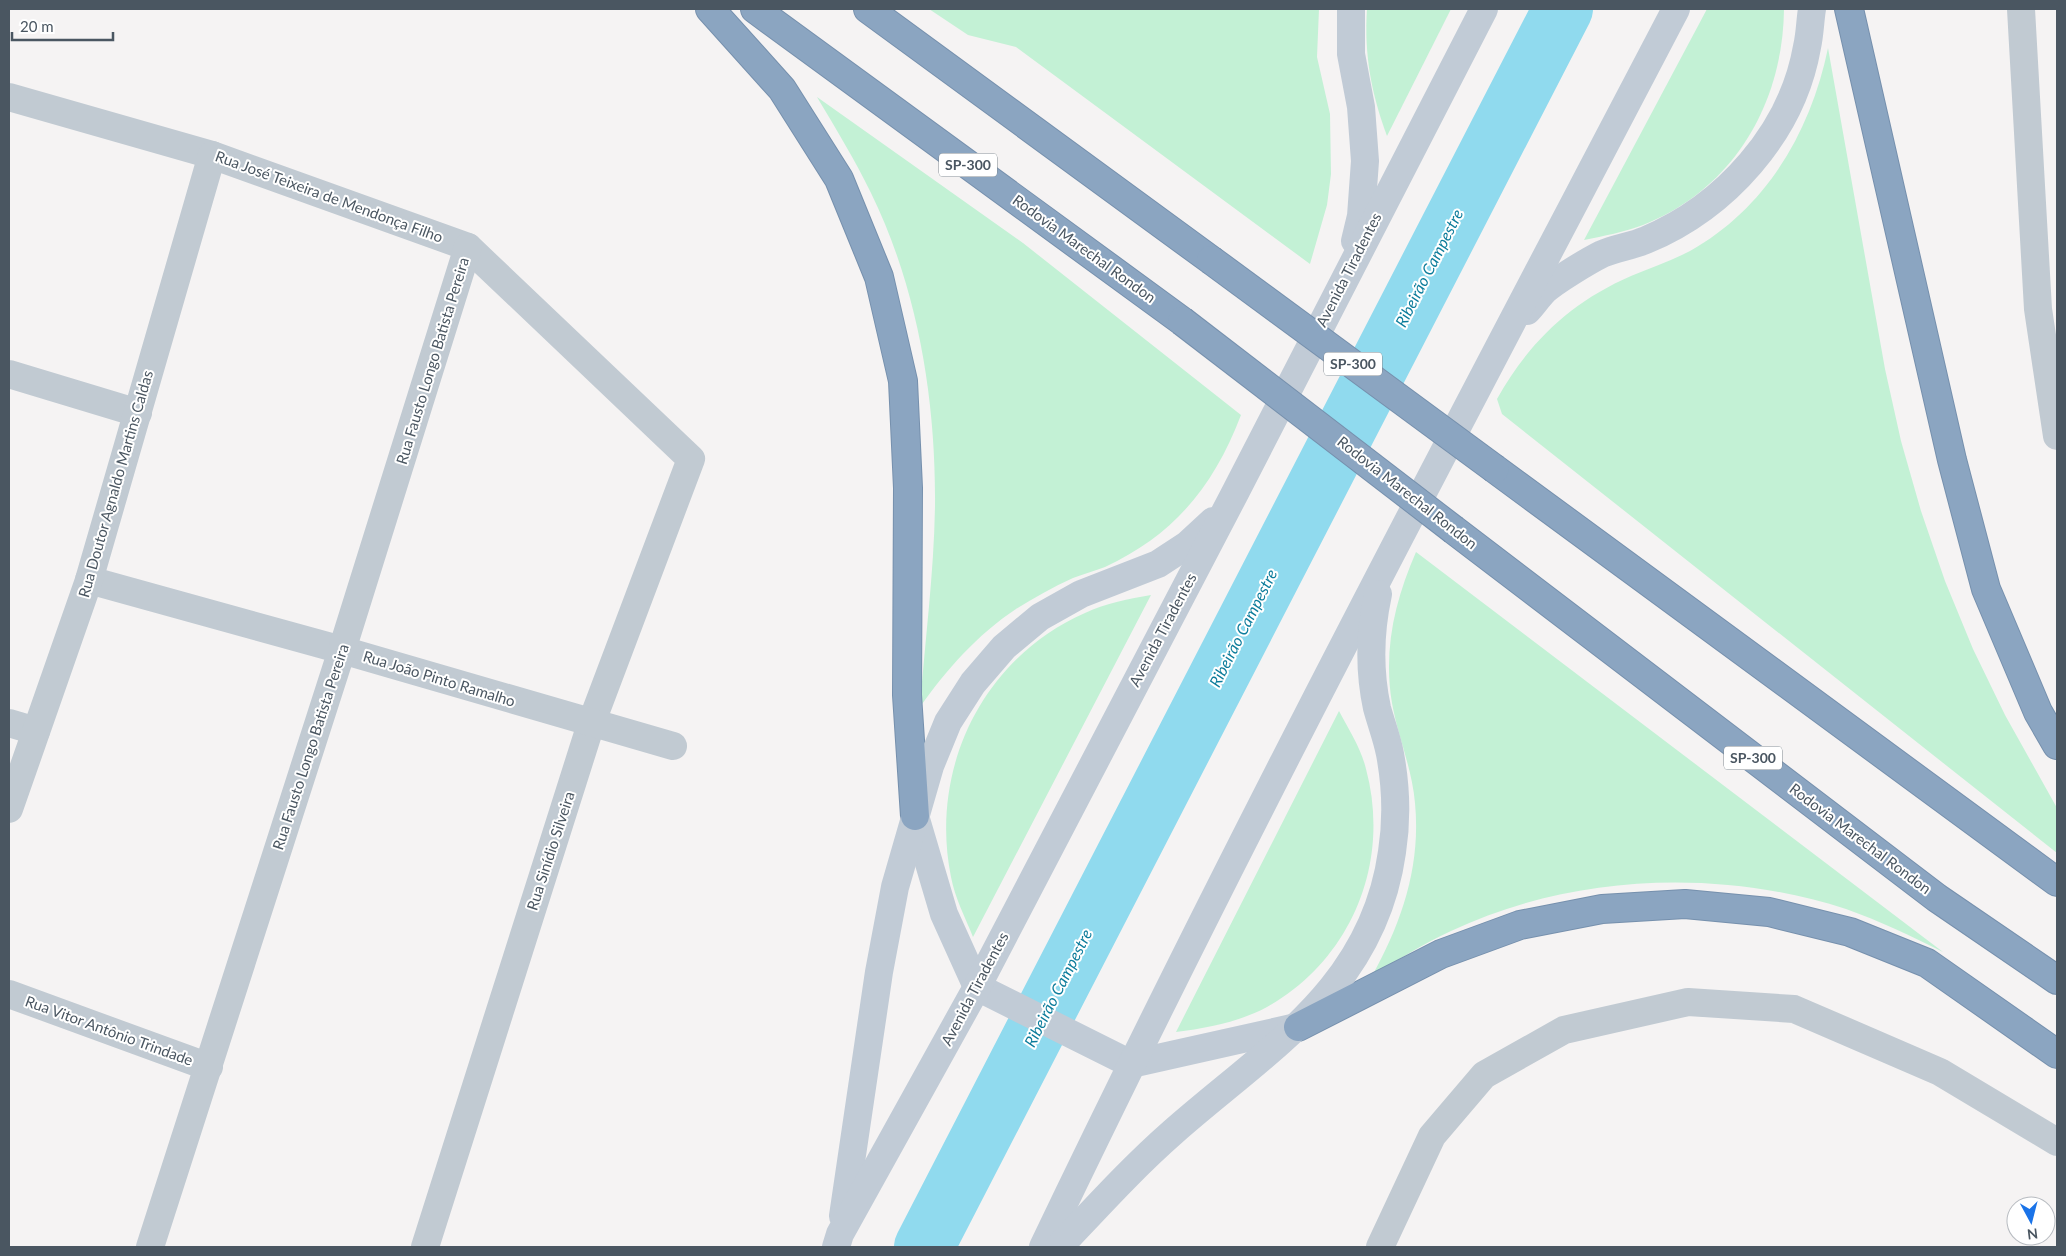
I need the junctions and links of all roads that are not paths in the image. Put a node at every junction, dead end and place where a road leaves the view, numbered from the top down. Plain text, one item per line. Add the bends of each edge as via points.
1 (710, 9) edge
2 (755, 9) edge
3 (868, 9) edge
4 (1352, 9) edge
5 (1484, 9) edge
6 (1676, 9) edge
7 (1812, 9) edge
8 (1848, 9) edge
9 (2021, 9) edge
10 (9, 97) edge
11 (212, 155) junction
12 (468, 246) junction
13 (1350, 270) junction
14 (1502, 341) junction
15 (9, 374) edge
16 (138, 413) junction
17 (2057, 436) edge
18 (692, 459) joint
19 (1235, 493) junction
20 (1385, 566) junction
21 (89, 580) junction
22 (342, 650) junction
23 (9, 723) edge
24 (591, 724) junction
25 (36, 731) junction
26 (2057, 745) edge
27 (673, 746) dead end
28 (9, 809) edge
29 (915, 816) junction
30 (2057, 882) edge
31 (2057, 980) edge
32 (987, 992) junction
33 (9, 994) edge
34 (1298, 1027) junction
35 (2057, 1054) edge
36 (1125, 1062) junction
37 (209, 1067) junction
38 (2057, 1142) edge
39 (838, 1241) edge
40 (150, 1247) edge
41 (425, 1247) edge
42 (1043, 1247) edge
43 (1059, 1247) edge
44 (1380, 1247) edge

1 - 29 highway via 782,89 839,178 879,277 902,381 908,488 907,695
2 - 31 highway, Rodovia Marechal Rondon / SP-300, bridge via 1182,321 1937,898
3 - 30 highway, SP-300, bridge
4 - 13 main road via 1351,54 1361,107 1365,161 1361,216
5 - 13 main road, Avenida Tiradentes
6 - 14 main road
7 - 14 main road via 1807,48 1794,89 1776,129 1750,165 1720,195 1684,221 1645,241 1603,254 1546,290
8 - 26 highway via 1952,460 1986,589 2038,712
9 - 17 street via 2038,309
10 - 11 street, Rua José Teixeira de Mendonça Filho
11 - 12 street, Rua José Teixeira de Mendonça Filho
11 - 16 street, Rua Doutor Agnaldo Martins Caldas
12 - 18 street, Rua José Teixeira de Mendonça Filho
12 - 22 street, Rua Fausto Longo Batista Pereira
13 - 19 main road, Avenida Tiradentes
14 - 20 main road
15 - 16 street
16 - 21 street, Rua Doutor Agnaldo Martins Caldas
18 - 24 street, Rua Sinídio Silveira
19 - 29 main road via 1214,521 1187,545 1158,564 1081,594 1040,618 1004,647 973,683 948,722
19 - 32 main road, Avenida Tiradentes
20 - 34 main road via 1374,612 1371,660 1377,707 1390,752 1396,803 1392,853 1380,902 1360,948 1333,990
20 - 36 main road
21 - 22 street, Rua João Pinto Ramalho
21 - 25 street, Rua Doutor Agnaldo Martins Caldas
22 - 24 street, Rua João Pinto Ramalho
22 - 37 street, Rua Fausto Longo Batista Pereira
23 - 25 street
24 - 27 street, Rua João Pinto Ramalho
24 - 41 street, Rua Sinídio Silveira
25 - 28 street, Rua Doutor Agnaldo Martins Caldas
29 - 32 main road via 944,914
29 - 39 main road via 895,887 881,962
32 - 36 main road
32 - 39 main road, Avenida Tiradentes
33 - 37 street, Rua Vitor Antônio Trindade
34 - 35 highway via 1442,954 1520,925 1602,908 1685,904 1768,912 1850,932 1927,963
34 - 36 main road
34 - 43 main road via 1172,1132
36 - 42 main road
37 - 40 street, Rua Fausto Longo Batista Pereira
38 - 44 street via 1940,1072 1794,1009 1688,1002 1564,1030 1484,1075 1432,1136

